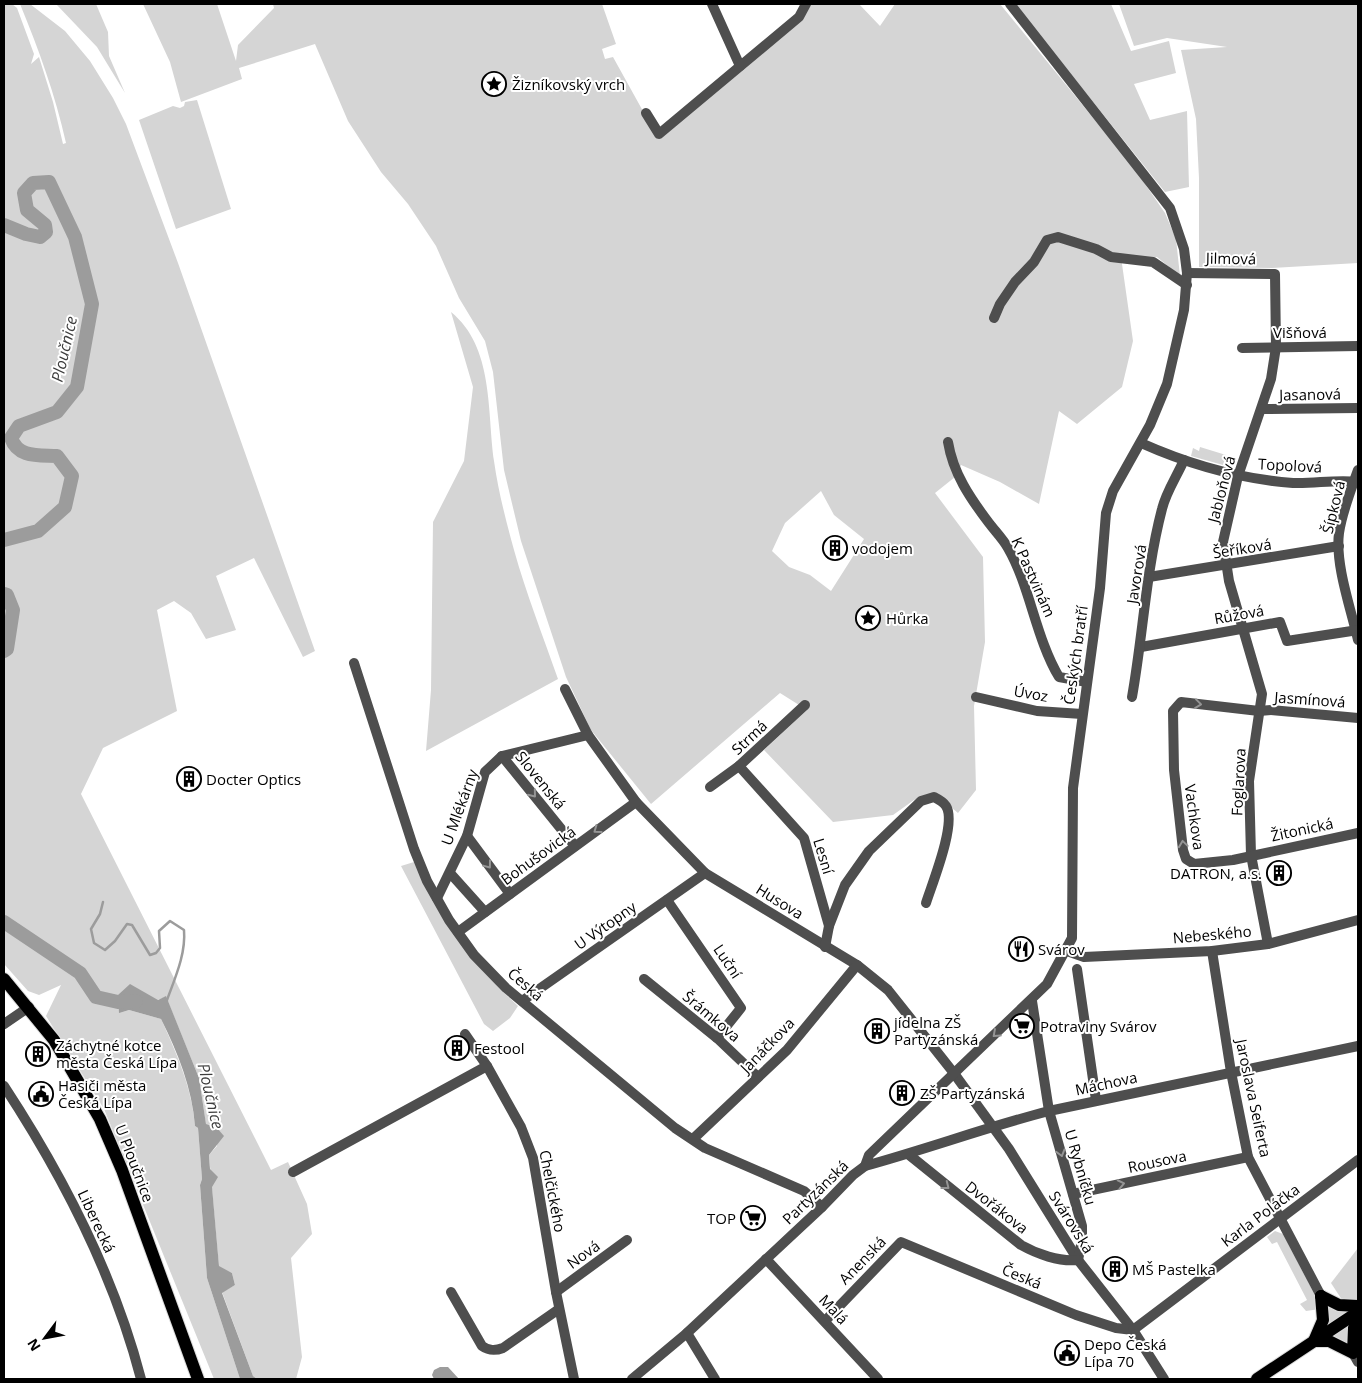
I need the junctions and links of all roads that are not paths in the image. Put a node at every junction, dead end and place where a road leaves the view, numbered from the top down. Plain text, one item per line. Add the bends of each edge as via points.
1 (712, 4) edge
2 (806, 4) edge
3 (1010, 4) edge
4 (740, 66) junction
5 (646, 113) dead end
6 (1187, 273) junction
7 (1275, 274) joint
8 (1187, 285) junction
9 (994, 318) dead end
10 (1276, 346) junction
11 (1358, 346) edge
12 (1242, 348) dead end
13 (1358, 408) edge
14 (1263, 409) junction
15 (948, 442) dead end
16 (1141, 443) junction
17 (1184, 460) junction
18 (1358, 470) edge
19 (1238, 476) junction
20 (1356, 481) edge
21 (1339, 546) junction
22 (1226, 566) junction
23 (1149, 577) junction
24 (1243, 630) junction
25 (1357, 633) edge
26 (1141, 646) junction
27 (354, 663) dead end
28 (1087, 682) junction
29 (565, 689) dead end
30 (976, 697) dead end
31 (1132, 697) dead end
32 (805, 706) dead end
33 (1258, 711) junction
34 (1082, 714) junction
35 (1358, 718) edge
36 (588, 734) junction
37 (502, 756) junction
38 (739, 766) junction
39 (710, 787) dead end
40 (636, 802) junction
41 (1358, 833) edge
42 (467, 836) junction
43 (575, 846) junction
44 (1251, 855) junction
45 (450, 873) junction
46 (705, 873) junction
47 (510, 894) junction
48 (436, 898) junction
49 (667, 900) junction
50 (926, 903) dead end
51 (485, 912) junction
52 (1358, 920) edge
53 (829, 926) junction
54 (458, 932) junction
55 (1268, 944) junction
56 (825, 947) junction
57 (1066, 951) junction
58 (1212, 951) junction
59 (857, 965) junction
60 (1077, 969) dead end
61 (4, 979) edge
62 (644, 979) dead end
63 (522, 1001) junction
64 (1032, 1001) junction
65 (29, 1007) junction
66 (4, 1024) edge
67 (465, 1034) dead end
68 (717, 1038) junction
69 (1358, 1046) edge
70 (488, 1066) junction
71 (953, 1072) junction
72 (1231, 1072) junction
73 (758, 1077) junction
74 (4, 1086) edge
75 (1096, 1100) junction
76 (1049, 1111) junction
77 (992, 1128) junction
78 (693, 1139) junction
79 (908, 1154) junction
80 (1248, 1157) junction
81 (1358, 1160) edge
82 (865, 1166) junction
83 (293, 1172) dead end
84 (1073, 1194) junction
85 (822, 1207) junction
86 (1280, 1218) junction
87 (627, 1240) dead end
88 (901, 1242) joint
89 (766, 1259) junction
90 (1078, 1260) junction
91 (451, 1292) dead end
92 (556, 1292) junction
93 (1321, 1296) junction
94 (1358, 1306) edge
95 (559, 1309) junction
96 (1358, 1312) edge
97 (1358, 1319) edge
98 (825, 1321) junction
99 (1133, 1330) junction
100 (687, 1333) junction
101 (1314, 1341) junction
102 (1356, 1357) edge
103 (141, 1379) edge
104 (198, 1379) edge
105 (574, 1379) edge
106 (632, 1379) edge
107 (715, 1379) edge
108 (878, 1379) edge
109 (1164, 1379) edge
110 (1257, 1379) edge

1 - 4 street
2 - 4 street via 799,17
3 - 6 street, Českých bratří via 1170,208 1184,248
4 - 5 street via 659,134
6 - 7 street, Jilmová
6 - 8 street, Českých bratří
7 - 10 street, Jabloňová
8 - 9 street via 1159,265 1111,257 1058,236 1047,240 1034,262 1000,304
8 - 16 street, Českých bratří via 1167,384
10 - 11 street, Višňová
10 - 12 street, Višňová
10 - 14 street, Jabloňová via 1272,379
13 - 14 street, Jasanová
14 - 19 street, Jabloňová
15 - 28 street, K Pastvinám via 958,477 1008,548 1052,666 1059,676
16 - 17 street, Topolová
16 - 28 street, Českých bratří via 1113,491 1106,513
17 - 19 street, Topolová
17 - 23 street, Javorová via 1162,507
18 - 20 street, Šípková
19 - 20 street, Topolová via 1294,483
19 - 22 street, Jabloňová via 1224,530
20 - 21 street, Šípková via 1339,534
21 - 22 street, Šeříková
21 - 25 street, Šípková via 1342,574
22 - 23 street, Šeříková
22 - 24 street, Jabloňová
23 - 26 street, Javorová
24 - 25 street, Růžová via 1280,622 1287,641
24 - 26 street, Růžová
24 - 33 street, Jabloňová via 1262,694
26 - 31 street, Javorová
27 - 48 street, Česká via 414,849
28 - 34 street, Českých bratří
29 - 36 street, Husova
30 - 34 street, Úvoz via 1037,711
32 - 38 street, Strmá
33 - 35 street, Jasmínová
33 - 44 street, Foglarova via 1249,781
44 -> 33 street, Vachkova via 1194,864 1186,859 1174,770 1173,712 1181,702
34 - 57 street, Českých bratří via 1073,788 1074,917 1072,938
36 - 37 street
36 - 40 street, Husova
37 - 42 street, U Mlékárny via 485,772
37 -> 43 street, Slovenská
38 - 39 street, Strmá
38 - 53 street, Lesní via 804,838
40 -> 43 street, Bohušovická
40 - 46 street, Husova
41 - 44 street, Žitonická
42 - 45 street, U Mlékárny
42 -> 47 street
43 - 47 street, Bohušovická
44 - 55 street
45 - 48 street, U Mlékárny
45 - 51 street
46 - 49 street, U Výtopny
46 - 56 street, Husova
47 - 51 street, Bohušovická
48 - 54 street, Česká
49 - 63 street, U Výtopny
49 - 68 street, Luční via 741,1008
50 - 53 street via 949,817 946,806 934,797 921,800 869,851 845,885
51 - 54 street, Bohušovická
52 - 55 street, Nebeského
53 - 56 street, Lesní
54 - 63 street, Česká via 484,965
55 - 58 street, Nebeského
56 - 59 street, Husova
57 - 58 street, Nebeského via 1084,957
57 - 64 street, Českých bratří via 1048,984
58 - 72 street, Jaroslava Seiferta
59 - 71 street, Husova via 888,990
59 - 73 street, Janáčkova via 787,1050
60 - 75 street
61 - 65 main road, U Ploučnice
62 - 68 street, Šrámkova
63 - 78 street, Česká via 675,1128
64 -> 71 street, Partyzánská
64 - 76 street
65 - 66 street
65 - 104 main road, U Ploučnice via 54,1040 100,1119 122,1170
67 - 70 street, Chelčického
68 - 73 street, Šrámkova
69 - 72 street, Máchova
70 - 83 street
70 - 92 street, Chelčického via 521,1127 533,1158
71 - 77 street, Husova
71 - 82 street, Partyzánská via 869,1155
72 - 75 street, Máchova
72 - 80 street, Jaroslava Seiferta
73 - 78 street, Janáčkova
74 - 103 street, Liberecká via 52,1161 78,1216 124,1322
75 - 76 street, Máchova
76 - 77 street, Máchova
76 -> 84 street, U Rybníčku
77 - 79 street, Máchova
77 - 90 street, Svárovská
78 - 85 street, Česká via 705,1148 804,1191
79 - 82 street, Máchova
79 -> 90 street, Dvořákova via 1026,1248 1068,1261
84 -> 80 street, Rousova
80 - 86 street, Jaroslava Seiferta
81 - 86 street, Karla Poláčka
82 - 85 street, Partyzánská
84 - 90 street, U Rybníčku via 1082,1226
85 - 89 street, Partyzánská
86 - 93 street, Jaroslava Seiferta
86 - 99 street, Karla Poláčka
87 - 92 street, Nová
88 - 98 street, Anenská
88 - 99 street, Česká via 1076,1315
89 - 98 street, Malá
89 - 100 street, Partyzánská
90 - 99 street, Svárovská
91 - 95 street via 487,1350 503,1348
92 - 95 street, Chelčického
93 - 94 main road via 1339,1305
93 - 101 main road via 1323,1320
95 - 105 street, Chelčického
96 - 101 main road
97 - 102 main road via 1354,1328
98 - 108 street, Malá
99 - 109 street, Svárovská
100 - 106 street, Partyzánská
100 - 107 street
101 - 102 main road via 1329,1341
101 - 110 main road

